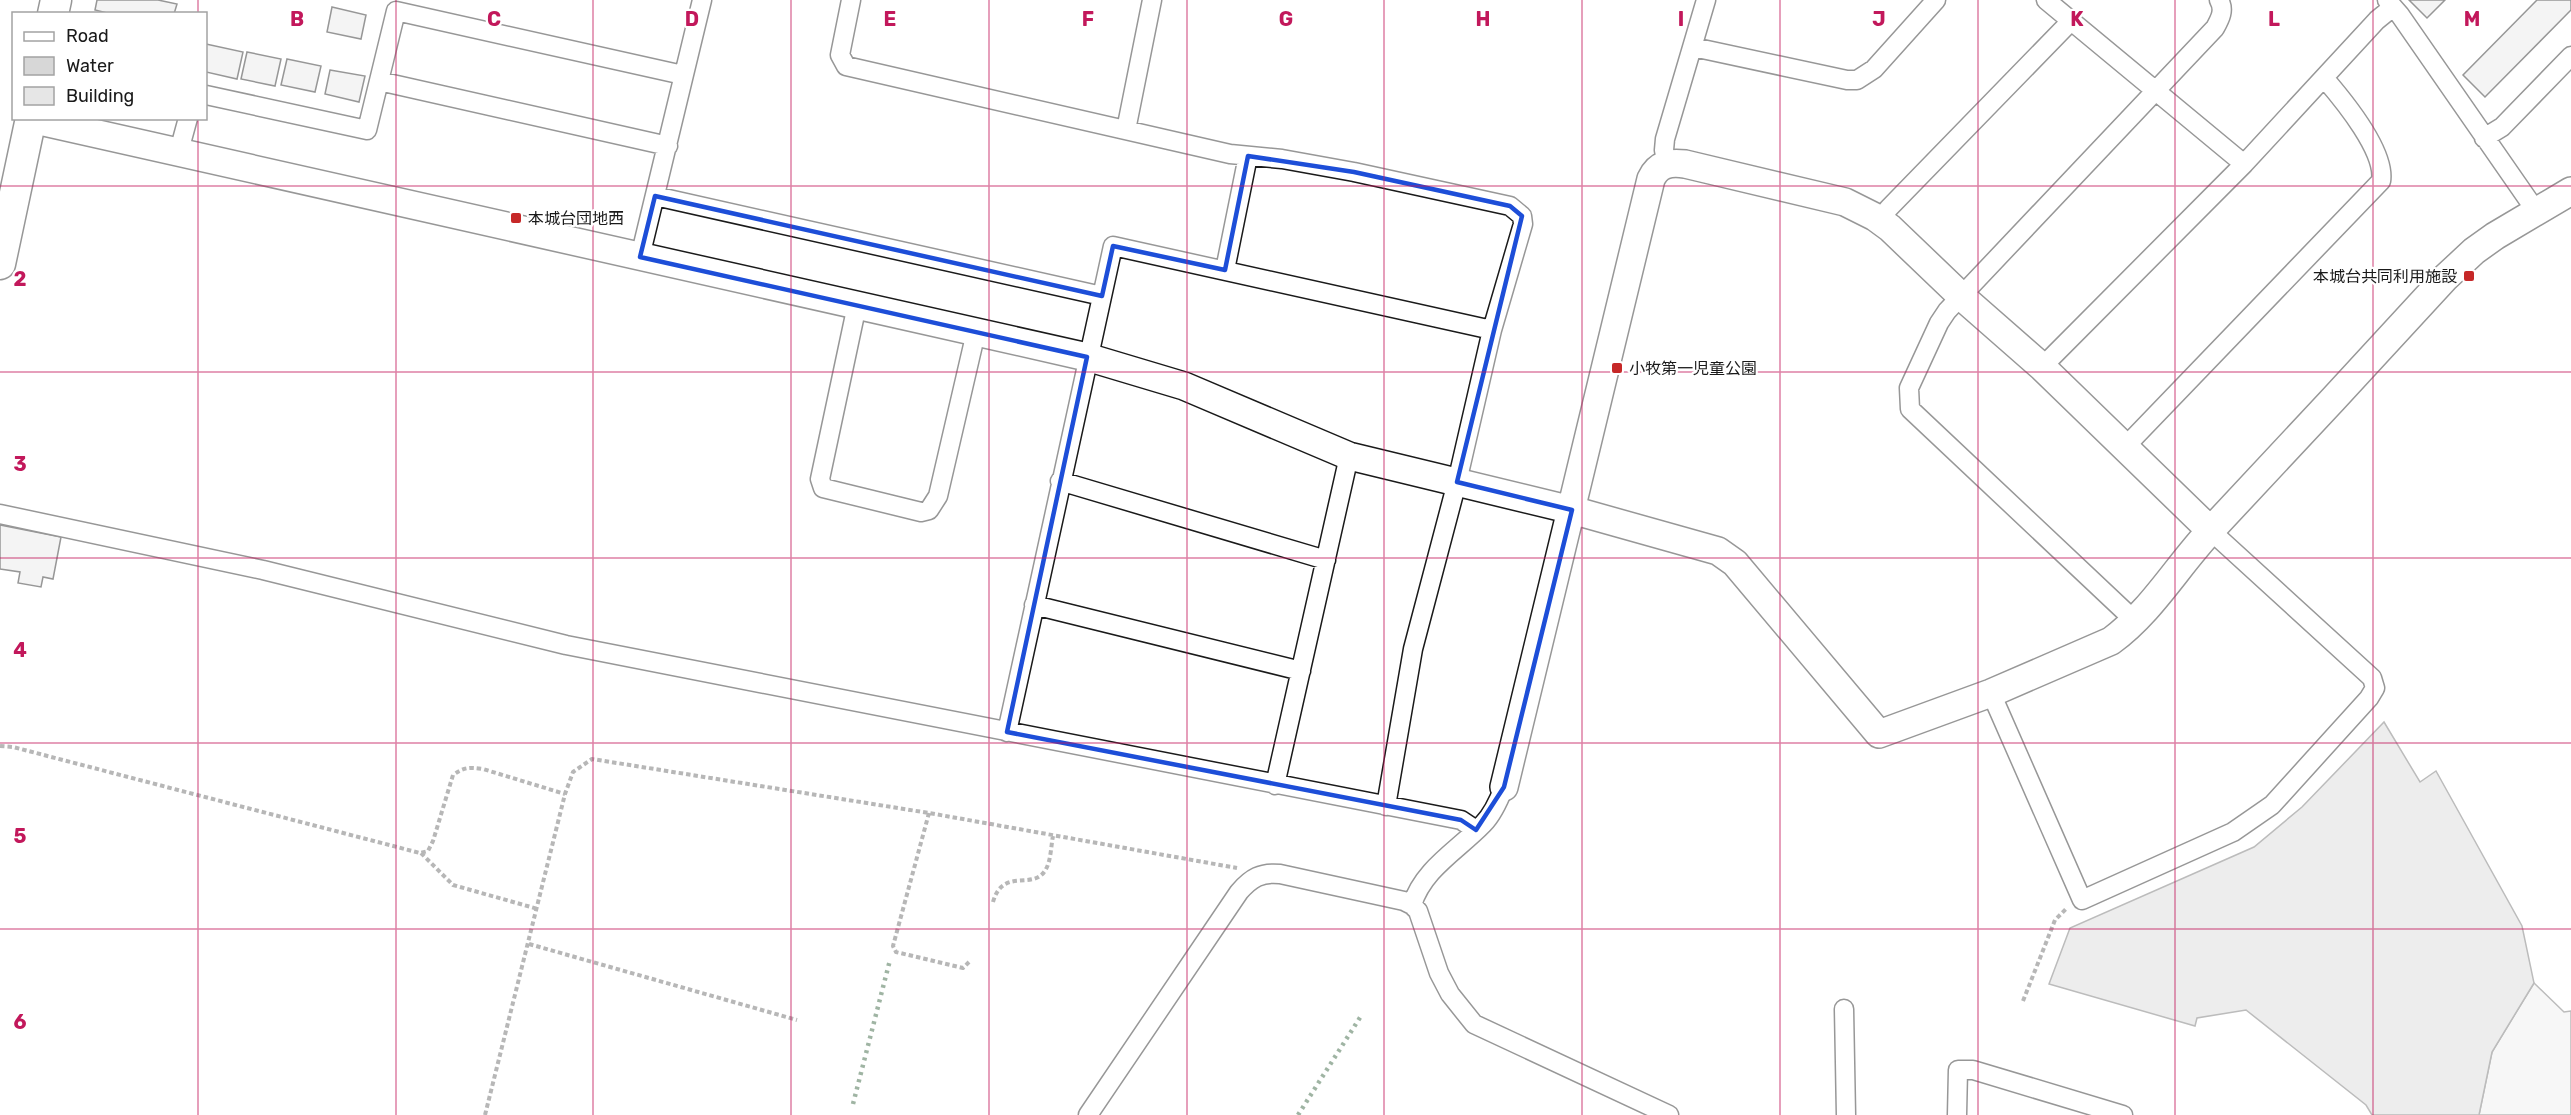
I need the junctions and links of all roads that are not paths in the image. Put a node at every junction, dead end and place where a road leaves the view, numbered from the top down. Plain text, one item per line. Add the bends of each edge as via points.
1 (702, 0) edge
2 (851, 0) edge
3 (1152, 0) edge
4 (1706, 0) edge
5 (1936, 0) edge
6 (2046, 0) edge
7 (2218, 0) edge
8 (2390, 3) edge
9 (2072, 21) junction
10 (1693, 47) junction
11 (2571, 56) edge
12 (683, 75) junction
13 (2325, 79) junction
14 (379, 81) junction
15 (2157, 90) junction
16 (207, 95) edge
17 (31, 120) edge
18 (36, 120) edge
19 (187, 120) edge
20 (1126, 130) junction
21 (2484, 138) junction
22 (668, 146) junction
23 (179, 151) junction
24 (1248, 156) junction
25 (1667, 164) junction
26 (2244, 164) junction
27 (2571, 190) edge
28 (655, 196) junction
29 (2536, 211) junction
30 (1880, 221) junction
31 (640, 257) junction
32 (0, 264) edge
33 (1225, 270) junction
34 (1102, 296) junction
35 (1961, 296) junction
36 (857, 305) junction
37 (1492, 330) junction
38 (976, 332) junction
39 (1087, 357) junction
40 (2042, 367) junction
41 (2124, 448) junction
42 (1349, 456) junction
43 (1060, 482) junction
44 (1456, 483) junction
45 (1572, 510) junction
46 (0, 513) edge
47 (2211, 531) junction
48 (1326, 560) junction
49 (1034, 605) junction
50 (2135, 621) junction
51 (1301, 671) junction
52 (1991, 693) junction
53 (1007, 732) junction
54 (1275, 785) junction
55 (1504, 788) joint
56 (1386, 806) junction
57 (1476, 830) junction
58 (1412, 905) junction
59 (1844, 1009) dead end
60 (2070, 1108) edge
61 (1088, 1115) edge
62 (1669, 1115) edge
63 (1846, 1115) edge
64 (1957, 1115) edge
65 (2123, 1115) edge

1 - 12 street
2 - 20 street via 840,55 846,66
3 - 20 street
4 - 10 street
5 - 10 street via 1874,69 1857,80
6 - 9 street
7 - 15 street via 2222,10 2215,28
8 - 13 street
8 - 21 street
9 - 15 street
9 - 30 street
10 - 25 street via 1665,139
11 - 21 street via 2502,127
12 - 14 street via 396,11
12 - 22 street
13 - 26 street
13 - 41 street via 2377,150 2383,171 2381,181
14 - 16 street via 367,130
14 - 22 street
15 - 26 street
15 - 35 street
17 - 32 main road
18 - 23 street
19 - 23 street
20 - 24 street
21 - 29 street
22 - 28 street
23 - 31 street
24 - 33 street
24 - 37 street via 1354,172 1510,206 1522,216 1523,224
25 - 30 street via 1685,164 1845,202
25 - 45 street via 1651,179
26 - 40 street
27 - 29 street
28 - 31 street
28 - 34 street
29 - 47 street via 2474,251 2445,278
30 - 35 street
31 - 36 street
33 - 34 street via 1113,246
33 - 37 street
34 - 39 street
35 - 40 street
35 - 50 street via 1939,323 1909,388 1911,409
36 - 38 street
36 - 38 street via 820,479 823,488 921,512 929,510 938,496
37 - 44 street
38 - 39 street
39 - 42 street via 1185,386
39 - 43 street
40 - 41 street
41 - 47 street
42 - 44 street
42 - 48 street
43 - 48 street
43 - 49 street
44 - 45 street
44 - 56 street via 1413,649
45 - 52 street via 1680,538 1718,551 1735,563 1879,734
45 - 55 street
46 - 53 street via 262,570 566,645
47 - 50 street
47 - 52 street via 2372,678 2370,698 2272,806 2233,832 2082,900
48 - 51 street
49 - 51 street
49 - 53 street
50 - 52 street via 2111,640
51 - 54 street
53 - 54 street
54 - 56 street
55 - 57 street
56 - 57 street via 1461,820
57 - 58 street via 1419,885
58 - 61 street via 1280,874 1254,877 1239,892
58 - 62 street via 1450,994 1474,1024
59 - 63 street
60 - 64 street via 1973,1070 1958,1070
60 - 65 street

